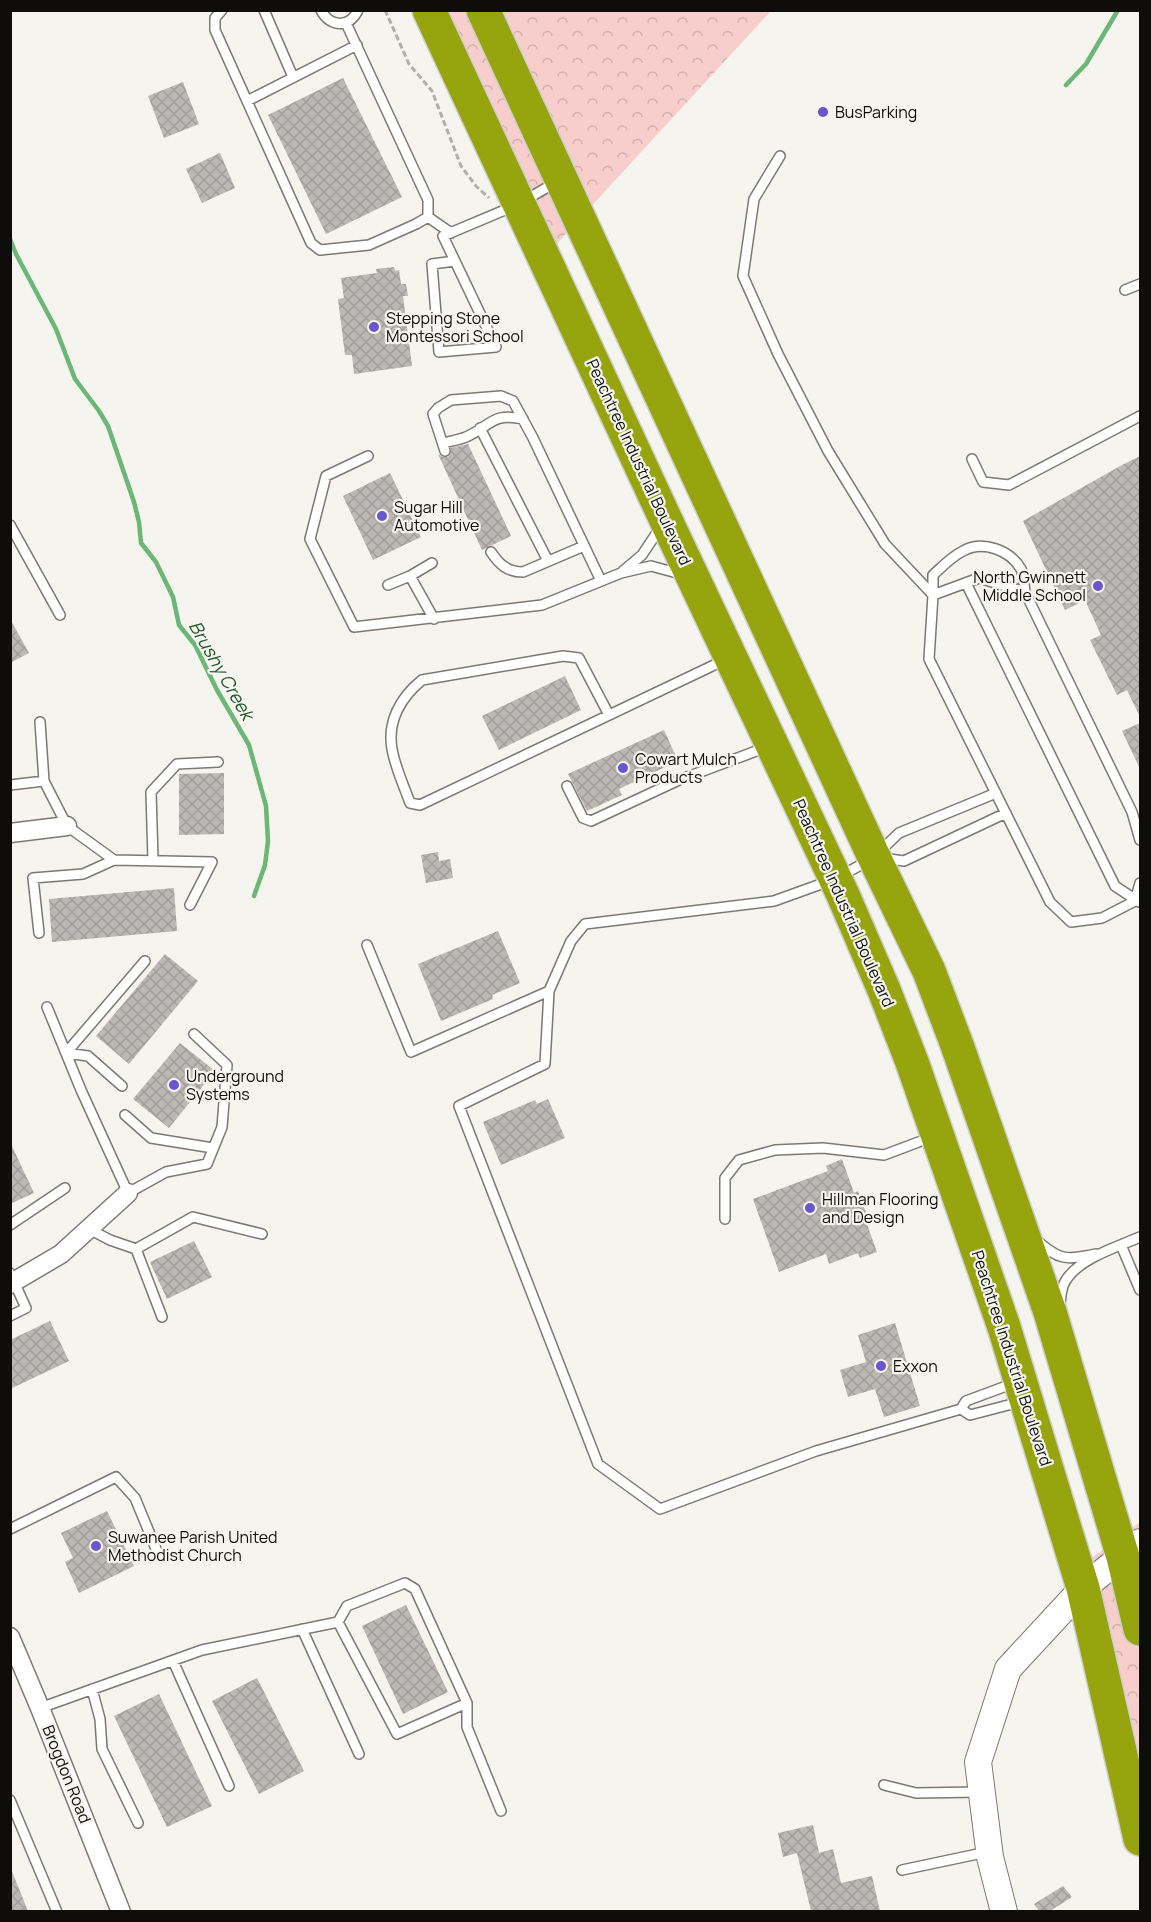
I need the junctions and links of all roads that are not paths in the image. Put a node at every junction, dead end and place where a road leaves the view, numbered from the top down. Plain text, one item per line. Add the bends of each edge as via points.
1 (222, 10) edge
2 (264, 10) edge
3 (321, 10) edge
4 (358, 10) edge
5 (429, 10) edge
6 (483, 10) edge
7 (346, 23) junction
8 (357, 45) junction
9 (294, 77) junction
10 (247, 101) junction
11 (780, 156) dead end
12 (561, 179) junction
13 (505, 203) junction
14 (428, 217) junction
15 (451, 233) junction
16 (454, 261) junction
17 (1140, 284) edge
18 (1125, 290) dead end
19 (1140, 416) edge
20 (523, 419) junction
21 (480, 428) junction
22 (368, 456) dead end
23 (972, 459) dead end
24 (655, 497) junction
25 (10, 525) edge
26 (584, 546) junction
27 (490, 552) dead end
28 (548, 561) junction
29 (432, 563) dead end
30 (621, 573) junction
31 (410, 576) junction
32 (601, 581) junction
33 (966, 583) junction
34 (388, 585) dead end
35 (698, 588) junction
36 (1025, 592) junction
37 (933, 595) junction
38 (60, 615) dead end
39 (434, 619) junction
40 (730, 657) junction
41 (609, 715) junction
42 (40, 722) dead end
43 (772, 745) junction
44 (218, 762) dead end
45 (44, 782) junction
46 (10, 786) edge
47 (567, 786) dead end
48 (996, 793) junction
49 (1006, 813) junction
50 (67, 826) junction
51 (10, 833) edge
52 (1140, 840) edge
53 (874, 857) junction
54 (114, 860) junction
55 (153, 860) junction
56 (835, 879) junction
57 (1140, 883) edge
58 (1138, 901) edge
59 (190, 905) dead end
60 (39, 933) dead end
61 (367, 945) dead end
62 (145, 961) dead end
63 (549, 992) junction
64 (47, 1007) dead end
65 (195, 1034) dead end
66 (66, 1053) junction
67 (122, 1086) dead end
68 (125, 1115) dead end
69 (938, 1136) junction
70 (213, 1148) junction
71 (65, 1188) dead end
72 (128, 1193) junction
73 (725, 1219) dead end
74 (10, 1225) edge
75 (1020, 1226) junction
76 (89, 1228) junction
77 (262, 1234) dead end
78 (1140, 1237) edge
79 (1121, 1245) junction
80 (136, 1249) junction
81 (1101, 1253) junction
82 (12, 1279) edge
83 (1140, 1290) edge
84 (10, 1316) edge
85 (162, 1317) dead end
86 (1058, 1339) junction
87 (1023, 1391) junction
88 (961, 1409) junction
89 (10, 1529) edge
90 (1132, 1550) edge
91 (159, 1557) dead end
92 (1083, 1588) junction
93 (338, 1622) junction
94 (302, 1629) junction
95 (1140, 1629) edge
96 (12, 1647) edge
97 (173, 1661) junction
98 (92, 1689) junction
99 (466, 1702) junction
100 (40, 1708) junction
101 (359, 1754) dead end
102 (884, 1785) dead end
103 (229, 1786) dead end
104 (982, 1792) junction
105 (10, 1800) edge
106 (501, 1811) dead end
107 (138, 1822) dead end
108 (1140, 1839) edge
109 (990, 1852) junction
110 (902, 1870) dead end
111 (57, 1911) edge
112 (121, 1911) edge
113 (1004, 1911) edge

1 - 10 lane via 215,18 214,30
2 - 9 lane
3 - 7 lane via 328,20
4 - 7 lane
5 - 13 highway, Peachtree Industrial Boulevard
6 - 12 highway
7 - 8 lane
8 - 9 lane
8 - 14 lane via 428,200
9 - 10 lane
10 - 14 lane via 311,243 320,250 369,244
11 - 37 lane via 754,199 743,276 828,451 885,544
12 - 13 lane
12 - 53 highway
13 - 15 lane
13 - 24 highway, Peachtree Industrial Boulevard
14 - 15 lane
15 - 16 lane via 443,236
16 - 16 lane via 460,272 496,347 439,352 432,264
17 - 18 lane
19 - 23 lane via 1009,485 983,482
20 - 21 lane via 500,417
20 - 21 lane via 513,401 501,396 451,400 433,414 444,447
20 - 26 lane
21 - 28 lane
22 - 39 lane via 326,476 310,539 354,627
24 - 30 lane via 658,531 642,555
24 - 35 highway, Peachtree Industrial Boulevard
25 - 38 lane
26 - 28 lane
26 - 32 lane
27 - 28 lane via 512,572
29 - 31 lane
30 - 32 lane
30 - 35 lane via 651,566 677,573
31 - 34 lane
31 - 39 lane
32 - 39 lane via 542,605
33 - 36 lane via 979,578
33 - 37 lane
33 - 58 lane via 1115,886
35 - 40 highway, Peachtree Industrial Boulevard
36 - 37 lane via 1022,570 1007,552 988,547 966,549 949,560 933,575
36 - 52 lane via 1132,812
37 - 48 lane via 929,659
40 - 41 lane
40 - 43 highway, Peachtree Industrial Boulevard
41 - 41 lane via 420,806 410,803 392,749 399,705 422,680 563,656 579,658
42 - 45 lane
43 - 47 lane via 679,780 591,821 583,818
43 - 56 highway, Peachtree Industrial Boulevard
44 - 55 lane via 177,764 151,792
45 - 46 lane
45 - 50 lane
48 - 49 lane
48 - 53 lane via 899,833
49 - 53 lane via 904,861
49 - 58 lane via 1050,902 1071,922 1102,918
50 - 51 street
50 - 54 lane
53 - 56 lane
53 - 75 highway via 929,971
54 - 55 lane
54 - 60 lane via 83,874 33,878
55 - 59 lane via 212,862
56 - 63 lane via 774,901 585,924 571,941
56 - 69 highway, Peachtree Industrial Boulevard via 884,990
57 - 58 lane
61 - 63 lane via 411,1052
62 - 66 lane
63 - 88 lane via 545,1064 459,1106 598,1464 660,1509 816,1451
64 - 66 lane
65 - 70 lane via 227,1065 222,1127
66 - 67 lane via 88,1056
66 - 72 lane
68 - 70 lane via 151,1138
69 - 73 lane via 884,1155 823,1148 775,1150 739,1160 724,1178
69 - 87 highway, Peachtree Industrial Boulevard
70 - 72 lane via 207,1164 166,1172
71 - 74 lane
72 - 76 street
75 - 81 lane via 1057,1256 1067,1259
75 - 86 highway
76 - 80 lane
76 - 82 street via 61,1254
77 - 80 lane via 192,1217
78 - 79 lane
79 - 81 lane
79 - 83 lane
80 - 85 lane
81 - 86 lane via 1065,1281
82 - 84 lane via 26,1308
86 - 90 highway
87 - 88 lane via 1009,1385 966,1401
87 - 88 lane via 1016,1403 970,1415
87 - 92 highway, Peachtree Industrial Boulevard
89 - 91 lane via 116,1477 135,1498
90 - 92 street
90 - 95 highway
92 - 104 street via 1008,1669 978,1762
92 - 108 highway, Peachtree Industrial Boulevard
93 - 94 lane
93 - 99 lane via 397,1734
93 - 99 lane via 347,1606 405,1583 415,1589
94 - 97 lane via 202,1650
94 - 101 lane
96 - 100 street, Brogdon Road
97 - 98 lane
97 - 103 lane
98 - 100 lane
98 - 107 lane via 102,1749
99 - 106 lane via 467,1727
100 - 112 street, Brogdon Road
102 - 104 lane via 916,1793
104 - 109 street
105 - 111 lane
109 - 110 lane
109 - 113 street

